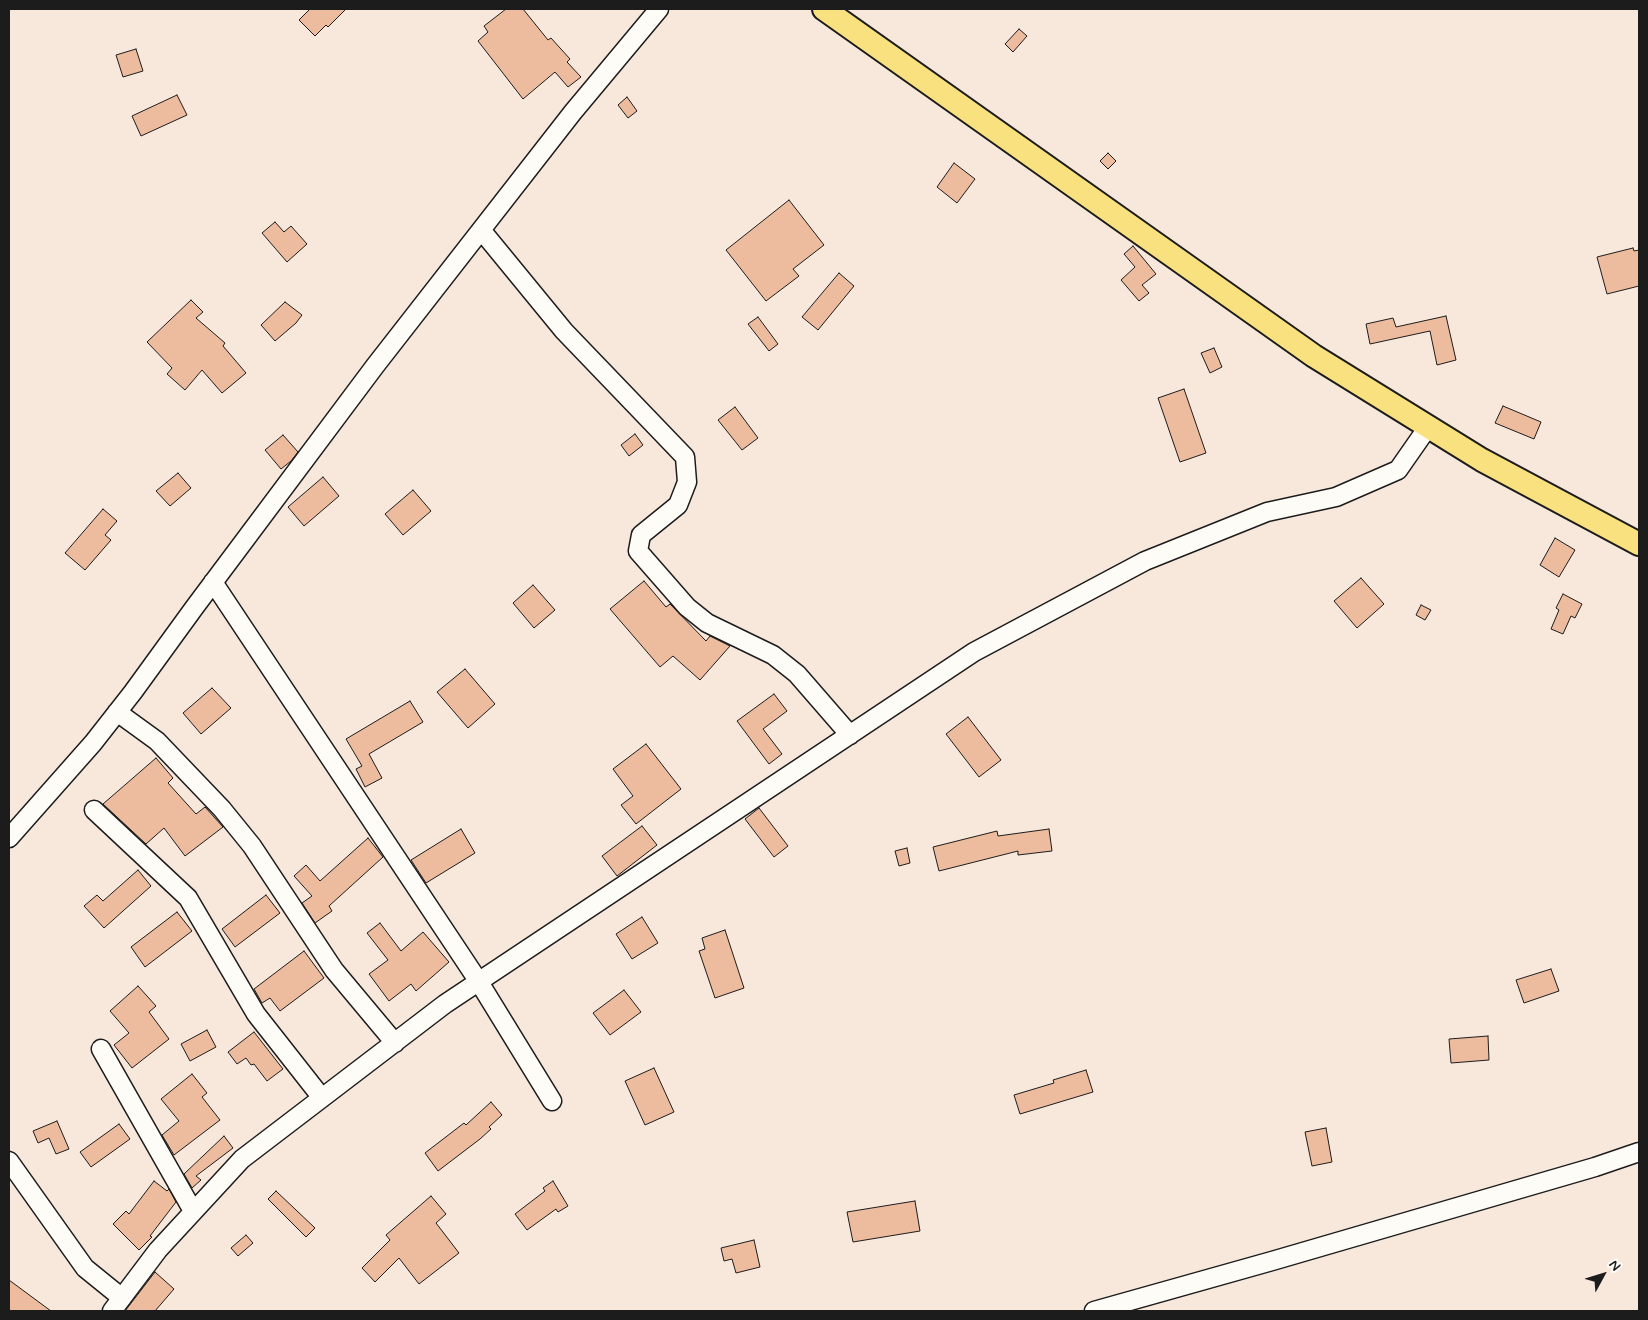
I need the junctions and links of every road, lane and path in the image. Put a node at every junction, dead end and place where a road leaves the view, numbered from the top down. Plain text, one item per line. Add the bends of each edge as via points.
1 (658, 9) edge
2 (824, 9) edge
3 (482, 231) junction
4 (1428, 427) junction
5 (1639, 544) edge
6 (213, 582) junction
7 (117, 712) junction
8 (850, 734) junction
9 (94, 810) dead end
10 (9, 838) edge
11 (479, 982) junction
12 (395, 1043) junction
13 (101, 1049) dead end
14 (322, 1098) junction
15 (552, 1101) dead end
16 (1639, 1152) edge
17 (9, 1161) edge
18 (193, 1212) junction
19 (117, 1304) edge
20 (1094, 1311) edge

1 - 3 street via 573,112
2 - 4 main road via 1314,356
3 - 6 street via 375,366
3 - 8 street via 564,330 685,457 687,482 678,506 641,536 638,551 687,607 707,623 773,656 797,674
4 - 5 main road via 1482,460
4 - 8 street via 1398,470 1336,497 1267,512 1145,561 974,652
6 - 7 street
6 - 11 street
7 - 10 street
7 - 12 street via 157,741 222,809 252,846 334,970
8 - 11 street
9 - 14 street via 188,898 256,1014
11 - 12 street
11 - 15 street
12 - 14 street
13 - 18 street
14 - 18 street via 242,1159
16 - 20 street
17 - 19 street via 85,1268
18 - 19 street via 158,1250

